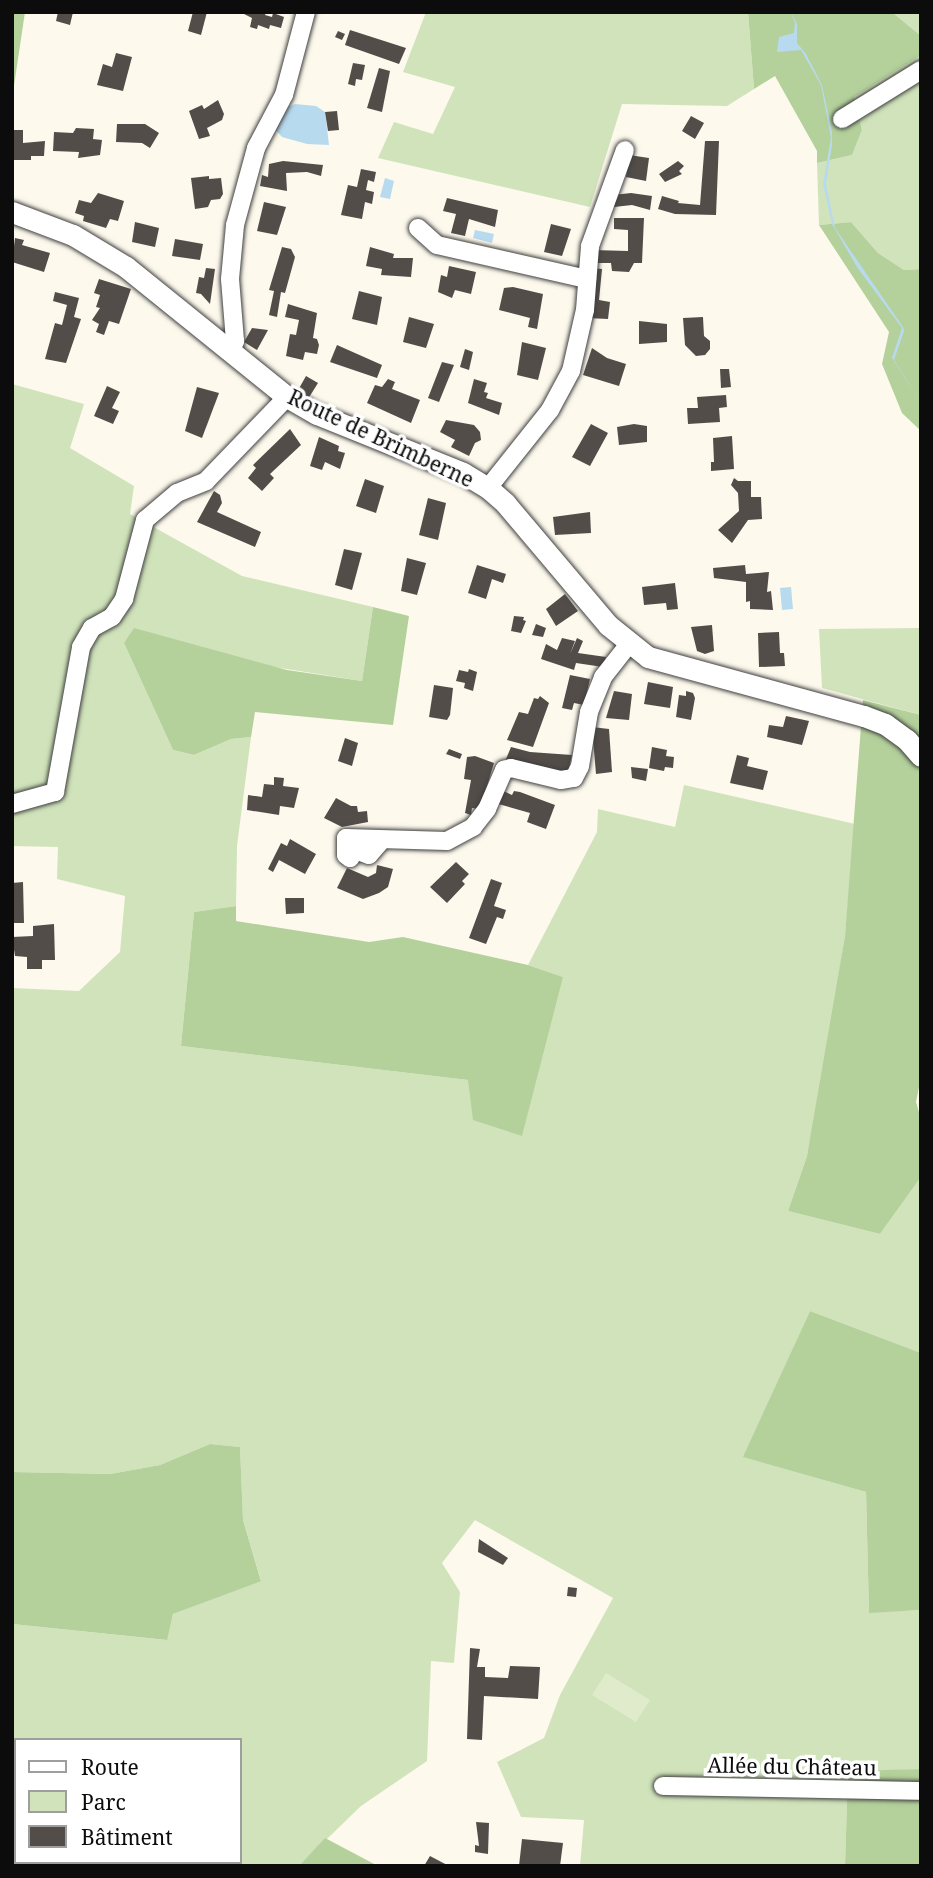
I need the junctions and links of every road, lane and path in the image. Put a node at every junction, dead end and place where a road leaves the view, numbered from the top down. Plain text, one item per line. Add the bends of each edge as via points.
1 (306, 12) edge
2 (921, 70) edge
3 (842, 119) dead end
4 (625, 150) dead end
5 (12, 212) edge
6 (418, 228) dead end
7 (587, 279) junction
8 (231, 351) junction
9 (287, 397) junction
10 (488, 488) junction
11 (629, 644) junction
12 (921, 756) edge
13 (12, 804) edge
14 (381, 841) dead end
15 (663, 1786) dead end
16 (921, 1791) edge

1 - 8 street via 284,94 256,148 235,225 230,279 235,341
2 - 3 street
4 - 7 street via 590,246
5 - 8 street, Route de Brimberne via 73,235 126,267
6 - 7 street via 437,245
7 - 10 street via 585,310 570,371 550,410
8 - 9 street, Route de Brimberne
9 - 10 street, Route de Brimberne
9 - 13 street via 206,481 177,493 145,520 124,599 112,617 92,628 82,647 55,792
10 - 11 street, Route de Brimberne
11 - 12 street, Route de Brimberne via 666,664 885,724
11 - 14 street via 603,677 589,712 574,778 504,770 487,809 473,827 447,841
15 - 16 street, Allée du Château

